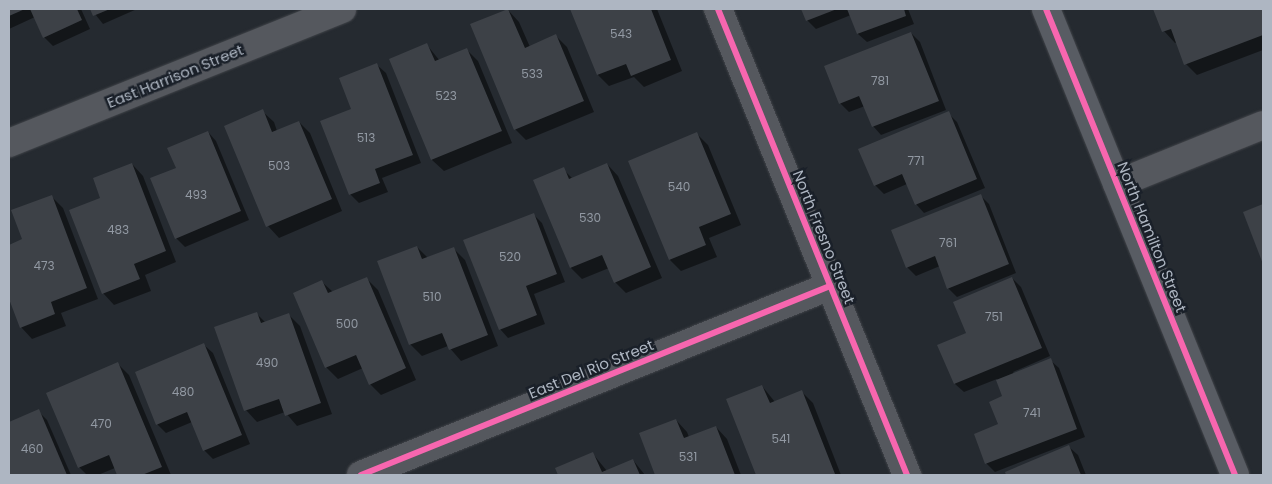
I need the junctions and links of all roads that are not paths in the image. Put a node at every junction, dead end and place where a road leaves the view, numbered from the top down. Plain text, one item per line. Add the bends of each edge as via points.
1 (342, 9) edge
2 (718, 9) edge
3 (1046, 9) edge
4 (1263, 125) edge
5 (9, 143) edge
6 (1117, 184) junction
7 (830, 286) junction
8 (361, 475) edge
9 (907, 475) edge
10 (1235, 475) edge

1 - 5 street, East Harrison Street
2 - 7 street, North Fresno Street
3 - 6 street, North Hamilton Street
4 - 6 street
6 - 10 street, North Hamilton Street
7 - 8 street, East Del Rio Street
7 - 9 street, North Fresno Street

